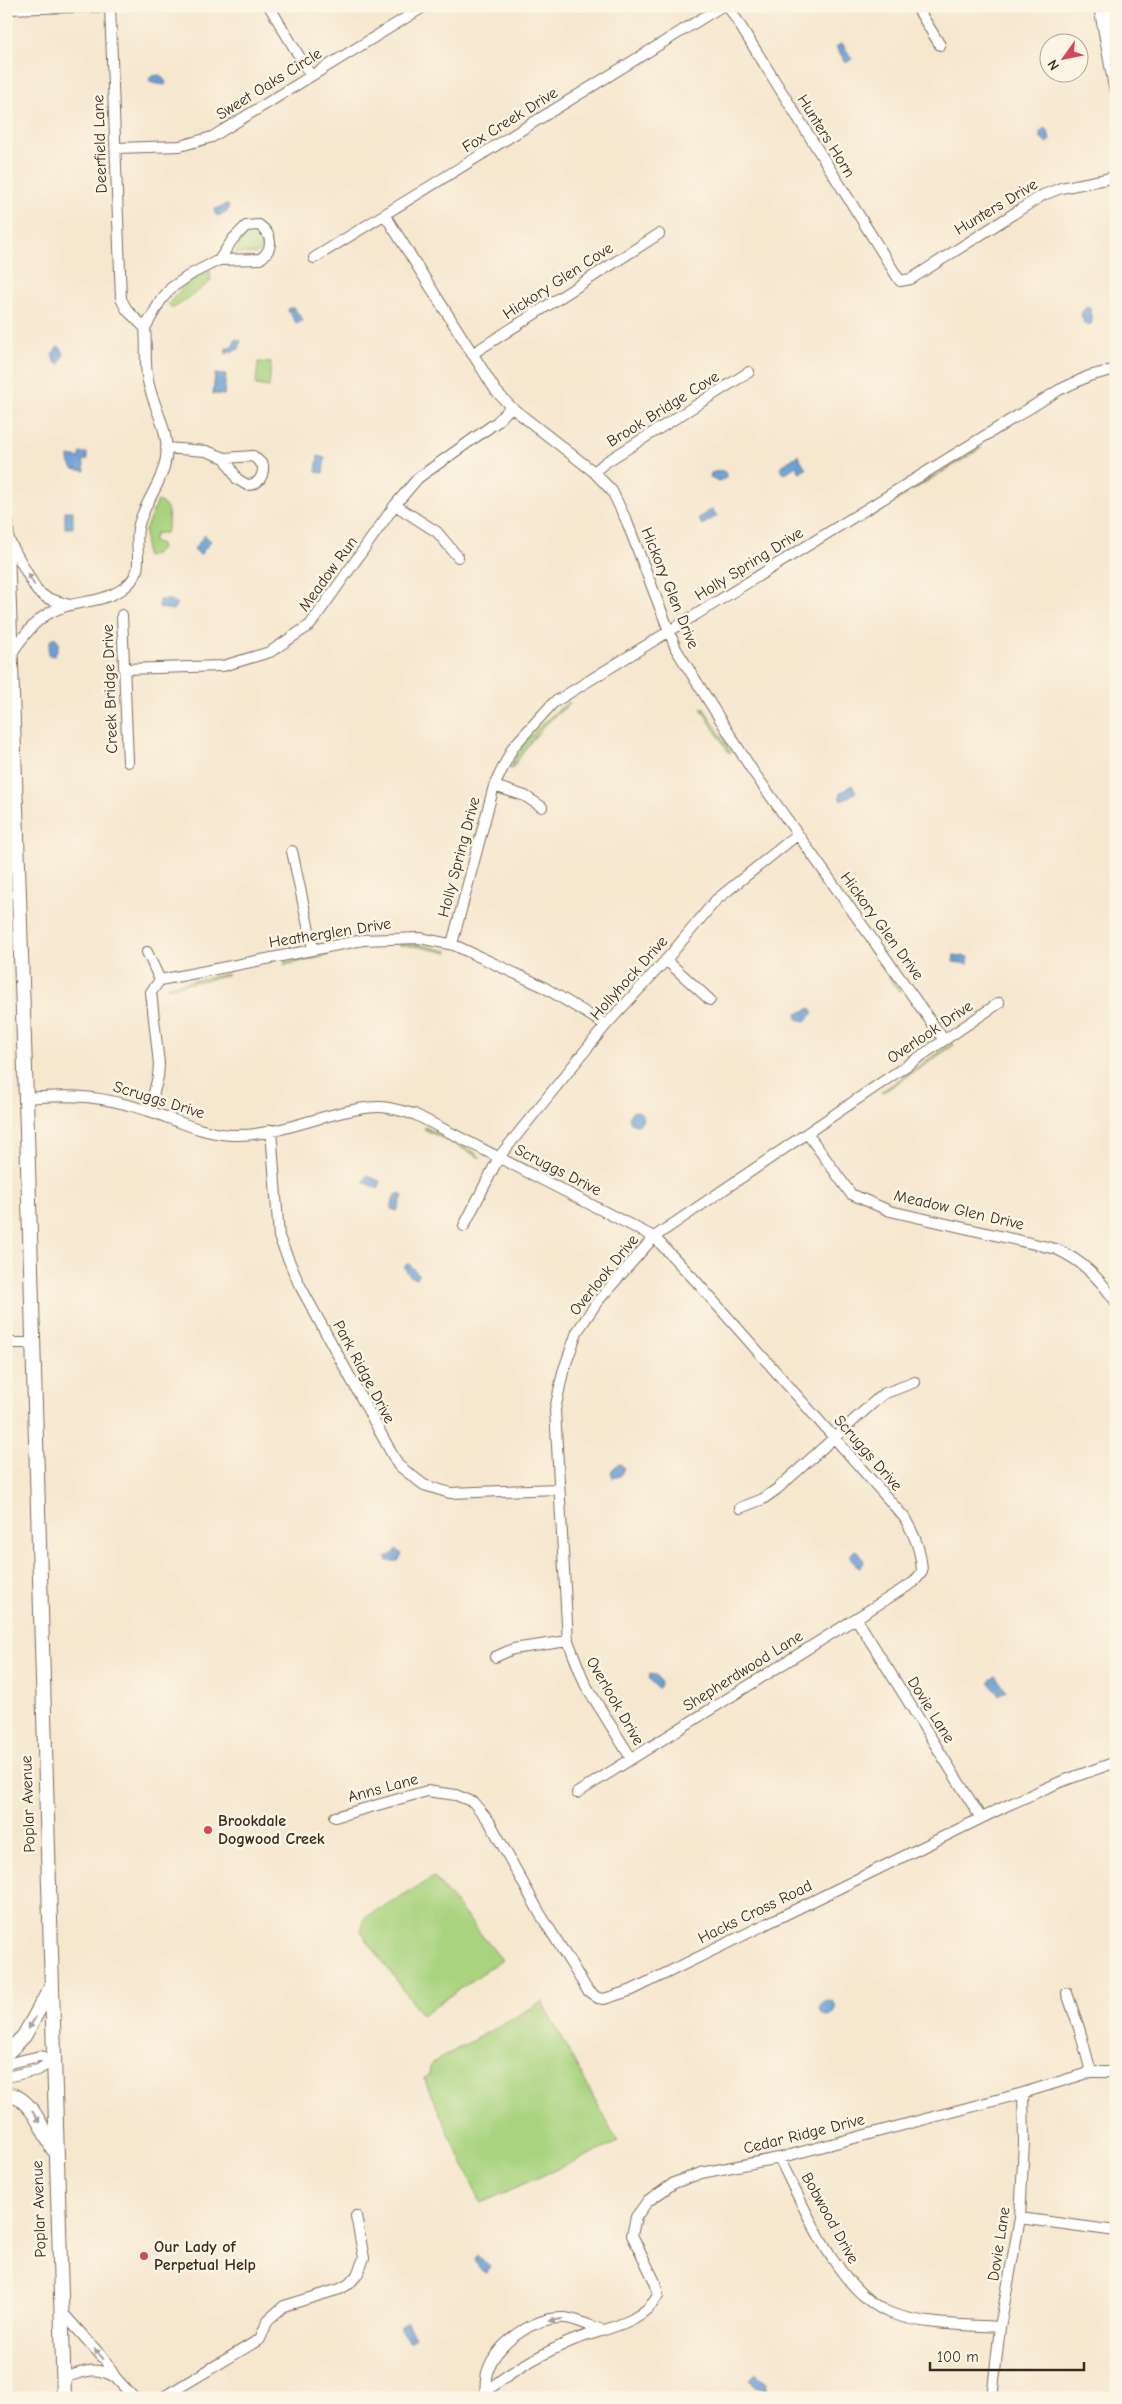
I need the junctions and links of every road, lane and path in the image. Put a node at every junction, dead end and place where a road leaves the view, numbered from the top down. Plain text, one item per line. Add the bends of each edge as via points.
1 (110, 6) edge
2 (269, 6) edge
3 (425, 6) edge
4 (722, 6) edge
5 (728, 6) edge
6 (916, 6) edge
7 (6, 9) edge
8 (1107, 11) edge
9 (940, 46) dead end
10 (311, 76) junction
11 (1116, 87) edge
12 (116, 148) junction
13 (1116, 176) edge
14 (385, 215) junction
15 (660, 234) dead end
16 (314, 258) dead end
17 (219, 260) junction
18 (900, 281) joint
19 (145, 328) junction
20 (472, 354) junction
21 (1116, 369) edge
22 (749, 372) dead end
23 (511, 407) junction
24 (166, 448) junction
25 (225, 458) dead end
26 (594, 472) junction
27 (395, 505) junction
28 (6, 520) edge
29 (7, 537) edge
30 (458, 557) dead end
31 (68, 605) junction
32 (122, 615) dead end
33 (668, 631) junction
34 (11, 654) junction
35 (124, 669) junction
36 (128, 762) dead end
37 (494, 786) junction
38 (542, 807) dead end
39 (798, 835) junction
40 (292, 851) dead end
41 (452, 944) junction
42 (313, 949) junction
43 (146, 952) dead end
44 (666, 960) junction
45 (160, 980) junction
46 (710, 1000) dead end
47 (999, 1003) dead end
48 (606, 1025) junction
49 (944, 1040) junction
50 (26, 1098) junction
51 (149, 1111) junction
52 (271, 1130) junction
53 (806, 1133) junction
54 (499, 1157) junction
55 (464, 1226) dead end
56 (654, 1237) junction
57 (1116, 1302) edge
58 (6, 1343) edge
59 (33, 1343) junction
60 (914, 1382) dead end
61 (834, 1437) junction
62 (558, 1489) junction
63 (740, 1508) dead end
64 (922, 1572) joint
65 (856, 1618) junction
66 (568, 1641) junction
67 (495, 1658) dead end
68 (631, 1758) junction
69 (1116, 1762) edge
70 (577, 1793) dead end
71 (335, 1816) dead end
72 (981, 1818) junction
73 (489, 1821) joint
74 (50, 1988) junction
75 (1067, 1993) dead end
76 (6, 2054) edge
77 (54, 2060) junction
78 (6, 2064) edge
79 (1090, 2072) junction
80 (1116, 2072) edge
81 (6, 2077) edge
82 (6, 2094) edge
83 (1023, 2094) junction
84 (55, 2152) junction
85 (779, 2158) junction
86 (356, 2216) dead end
87 (1020, 2218) junction
88 (1116, 2231) edge
89 (61, 2311) junction
90 (1000, 2327) junction
91 (602, 2330) junction
92 (115, 2377) junction
93 (63, 2378) junction
94 (484, 2396) edge
95 (64, 2398) edge
96 (134, 2398) edge
97 (162, 2398) edge
98 (992, 2398) edge

1 - 7 street
1 - 12 street, Deerfield Lane
2 - 10 street
3 - 10 street, Sweet Oaks Circle
4 - 14 street, Fox Creek Drive
5 - 18 street, Hunters Horn
6 - 9 street
8 - 11 main road
10 - 12 street, Sweet Oaks Circle via 200,142 180,146
12 - 19 street, Deerfield Lane via 123,304
13 - 18 street, Hunters Drive via 1052,191 911,279
14 - 16 street, Fox Creek Drive
14 - 20 street, Hickory Glen Drive
15 - 20 street, Hickory Glen Cove
17 - 17 street via 260,259 270,248 269,234 259,225 246,226
17 - 19 street via 171,288
19 - 24 street via 148,381
20 - 23 street, Hickory Glen Drive via 496,391
21 - 33 street, Holly Spring Drive via 1089,376 1059,390
22 - 26 street, Brook Bridge Cove
23 - 26 street, Hickory Glen Drive
23 - 27 street, Meadow Run via 497,422 418,478
24 - 25 street via 206,451
24 - 31 street via 163,470 138,526 139,562 135,576 123,588 105,597
26 - 33 street, Hickory Glen Drive via 612,491 622,509 662,608
27 - 30 street via 437,532
27 - 35 street, Meadow Run via 310,625 270,652 223,666
28 - 29 main road, Poplar Avenue
31 -> 29 street via 37,591
29 - 34 main road, Poplar Avenue
31 - 34 street via 40,618
32 - 35 street, Creek Bridge Drive
33 - 37 street, Holly Spring Drive via 547,709 513,748
33 - 39 street, Hickory Glen Drive via 734,743
34 - 50 main road, Poplar Avenue
35 - 36 street, Creek Bridge Drive
37 - 38 street via 525,796
37 - 41 street, Holly Spring Drive
39 - 44 street, Hollyhock Drive via 716,900
39 - 49 street, Hickory Glen Drive
40 - 42 street
41 - 42 street, Heatherglen Drive via 394,937
41 - 48 street, Heatherglen Drive via 542,986
42 - 45 street, Heatherglen Drive
43 - 45 street
44 - 46 street
44 - 48 street, Hollyhock Drive
45 - 51 street via 151,992 159,1064
47 - 49 street, Overlook Drive
48 - 54 street, Hollyhock Drive
49 - 53 street, Overlook Drive
50 - 51 street, Scruggs Drive via 89,1096
50 - 59 main road, Poplar Avenue
51 - 52 street, Scruggs Drive via 193,1128 233,1135
52 - 54 street, Scruggs Drive via 379,1107 414,1114
52 - 62 street, Park Ridge Drive via 279,1237 298,1282 398,1466 424,1485 450,1493
53 - 56 street, Overlook Drive
53 - 57 street, Meadow Glen Drive via 851,1194 890,1211 1056,1249 1076,1258 1091,1270
54 - 55 street, Hollyhock Drive
54 - 56 street, Scruggs Drive
56 - 61 street, Scruggs Drive
56 - 62 street, Overlook Drive via 596,1302 573,1342 555,1410
58 - 59 street
59 - 74 main road, Poplar Avenue
60 - 61 street via 883,1394
61 - 63 street via 763,1499
61 - 64 street, Scruggs Drive via 904,1517 918,1540
62 - 66 street, Overlook Drive
64 - 65 street, Shepherdwood Lane via 914,1582
65 - 68 street, Shepherdwood Lane
65 - 72 street, Dovie Lane
66 - 67 street via 525,1646
66 - 68 street, Overlook Drive via 585,1684
68 - 70 street, Shepherdwood Lane
69 - 72 street, Hacks Cross Road via 1060,1782
71 - 73 street, Anns Lane via 427,1791 466,1798
72 - 73 street, Hacks Cross Road via 632,1990 604,1999 592,1995 583,1983
74 -> 76 main road via 24,2036
74 - 77 main road, Poplar Avenue
75 - 79 street
77 - 78 street via 40,2056
77 - 81 street via 38,2070
77 - 84 main road, Poplar Avenue
79 - 80 street, Cedar Ridge Drive
79 - 83 street, Cedar Ridge Drive
82 -> 84 main road via 14,2095 28,2106
83 - 85 street, Cedar Ridge Drive
83 - 87 street, Dovie Lane
84 - 89 main road, Poplar Avenue
85 - 90 street, Bobwood Drive via 836,2265 856,2290 890,2313 934,2322
85 - 91 street, Cedar Ridge Drive via 701,2173 674,2183 647,2202 636,2217 632,2235 658,2295 654,2304 626,2322
86 - 97 street via 364,2258 358,2276 340,2289 284,2306 268,2320 260,2339
87 - 88 street
87 - 90 street, Dovie Lane
92 -> 89 street via 105,2360
89 - 93 main road, Poplar Avenue
90 - 98 street, Dovie Lane
91 - 94 street, Cedar Ridge Drive via 547,2352 495,2384
91 -> 94 street via 565,2318 538,2323 517,2334 499,2350 488,2370
92 - 93 street via 103,2370 89,2370
92 - 96 street
93 - 95 main road, Poplar Avenue

